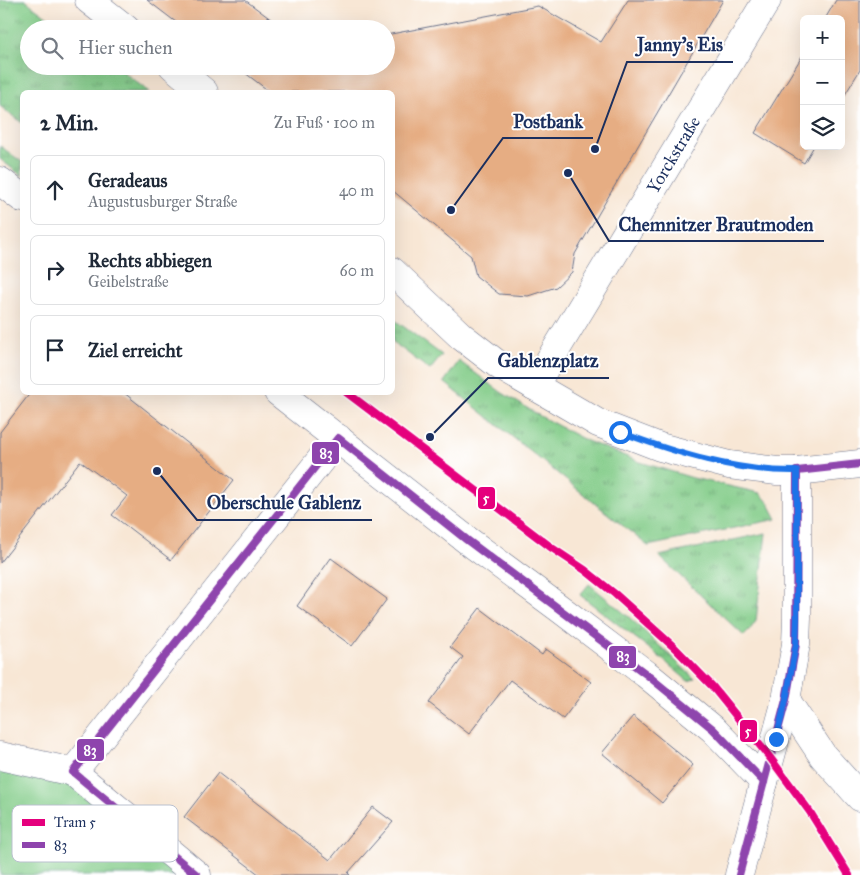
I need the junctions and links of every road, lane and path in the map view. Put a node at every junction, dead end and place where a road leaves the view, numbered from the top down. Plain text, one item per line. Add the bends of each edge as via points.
1 (89, 0) edge
2 (767, 0) edge
3 (115, 20) edge
4 (184, 75) edge
5 (202, 90) edge
6 (0, 181) edge
7 (20, 196) edge
8 (395, 274) edge
9 (534, 386) junction
10 (282, 395) edge
11 (338, 438) junction
12 (860, 464) edge
13 (797, 471) junction
14 (786, 700) junction
15 (0, 756) edge
16 (72, 772) junction
17 (764, 782) junction
18 (860, 797) edge
19 (112, 805) edge
20 (178, 859) edge
21 (197, 875) edge
22 (739, 875) edge

1 - 3 street
2 - 9 street, Yorckstraße
4 - 5 street
6 - 7 street
8 - 9 street via 461,336 500,366
9 - 13 street via 598,423 660,447 729,465
10 - 11 street
11 - 16 street
11 - 17 street via 467,540 646,674 713,729
12 - 13 street
13 - 14 street via 796,644
14 - 17 street
14 - 18 street via 823,756
15 - 16 street
16 - 19 street
17 - 22 street
20 - 21 street

